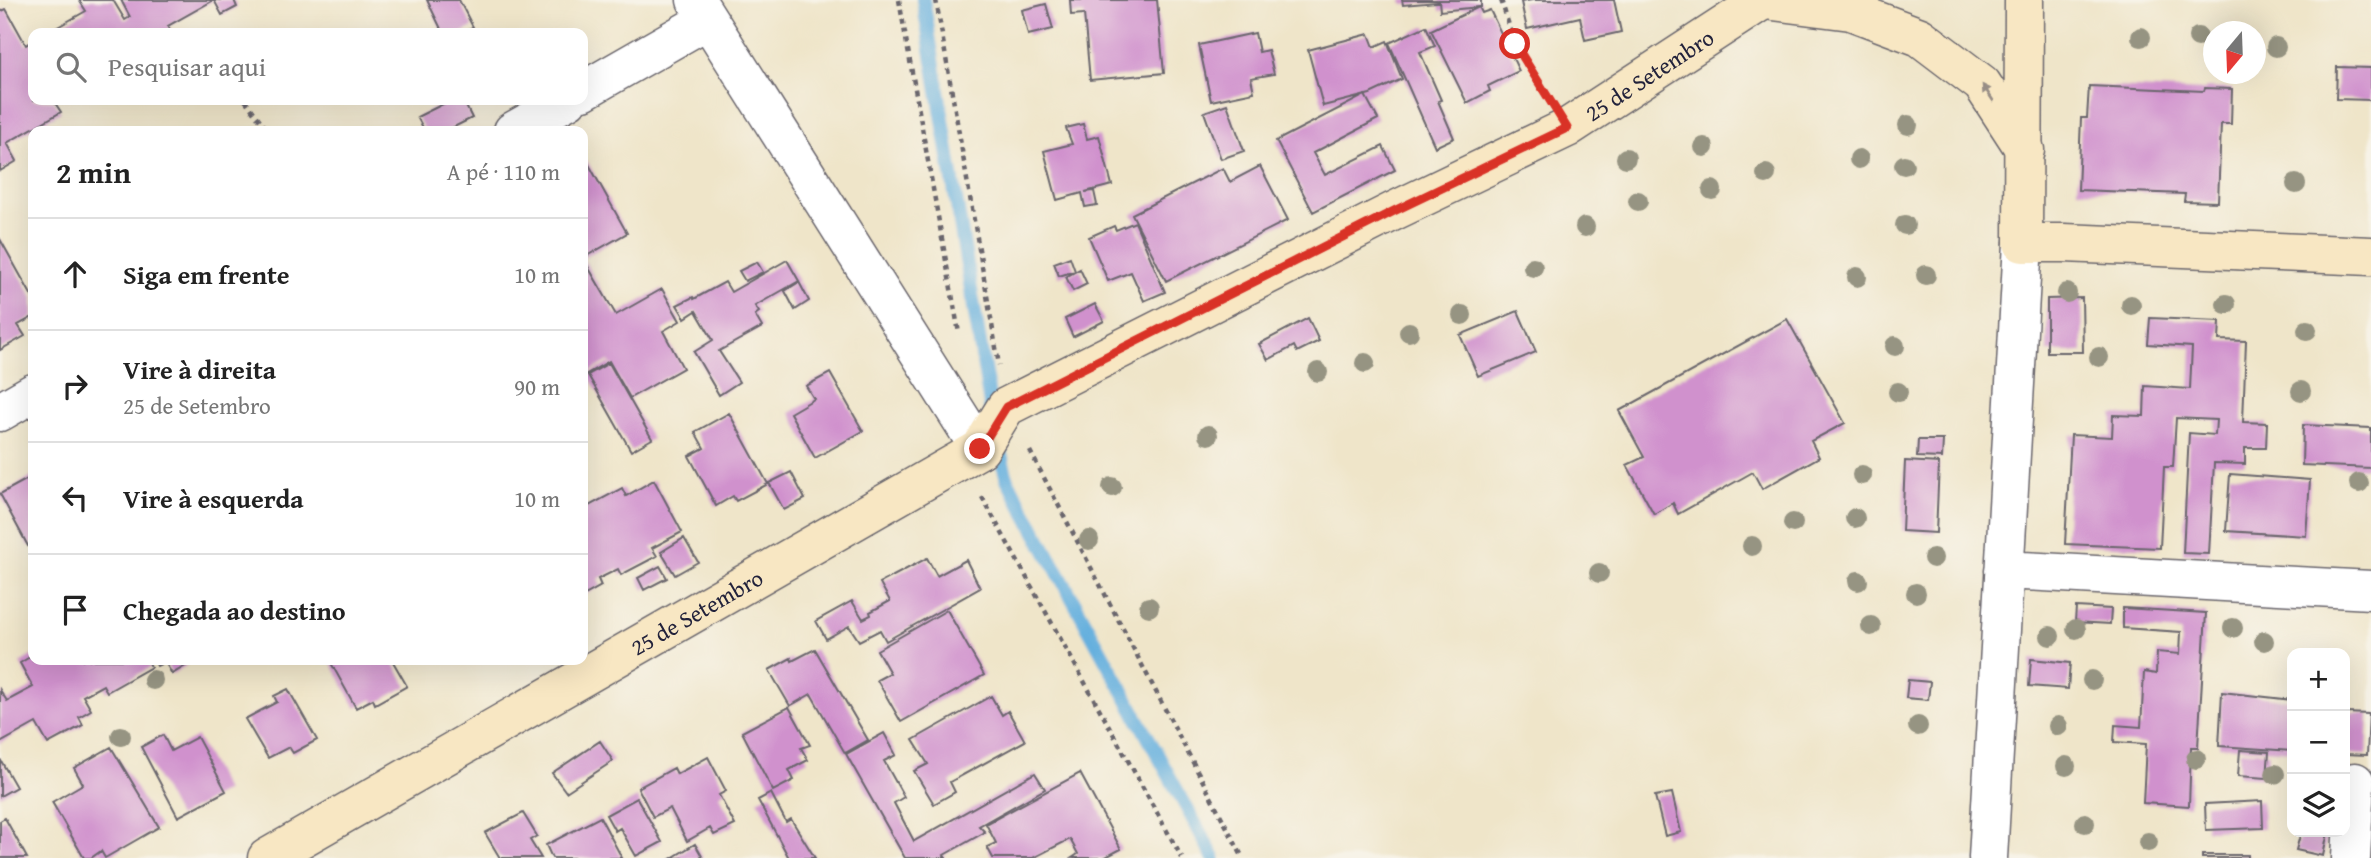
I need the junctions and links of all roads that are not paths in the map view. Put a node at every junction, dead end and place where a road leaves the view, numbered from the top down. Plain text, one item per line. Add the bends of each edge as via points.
1 (1764, 0) edge
2 (2024, 0) edge
3 (701, 10) edge
4 (588, 88) edge
5 (559, 105) edge
6 (522, 126) edge
7 (2025, 150) junction
8 (2023, 243) junction
9 (2371, 256) edge
10 (28, 396) edge
11 (0, 412) edge
12 (980, 449) junction
13 (2004, 570) junction
14 (2371, 590) edge
15 (2355, 782) dead end
16 (267, 858) edge
17 (1988, 858) edge
18 (2351, 858) edge

7 -> 1 street via 1982,84 1920,37 1851,11
1 - 12 street, 25 de Setembro via 1567,128 1006,407
2 - 7 street
3 - 4 street
3 - 12 street
5 - 6 street
7 - 8 street
8 - 9 street
8 - 13 street
10 - 11 street
12 - 16 street, 25 de Setembro
13 - 14 street
13 - 17 street
15 - 18 street

